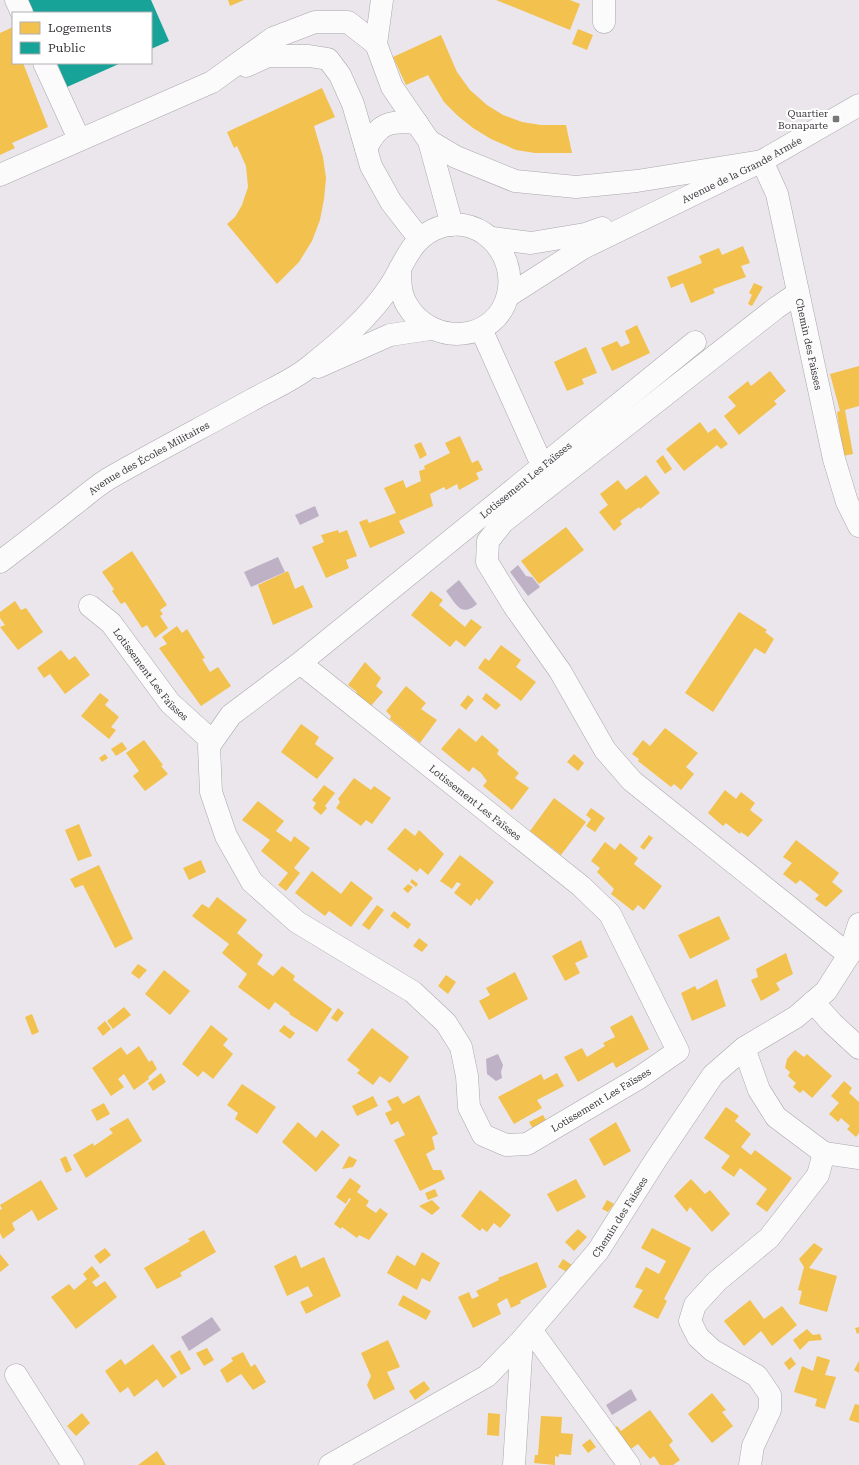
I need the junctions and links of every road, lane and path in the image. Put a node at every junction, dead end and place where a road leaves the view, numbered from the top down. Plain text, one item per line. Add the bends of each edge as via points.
1 (16, 0) edge
2 (382, 0) edge
3 (604, 0) edge
4 (22, 12) edge
5 (604, 22) dead end
6 (376, 44) junction
7 (44, 64) edge
8 (212, 82) junction
9 (859, 106) edge
10 (417, 123) junction
11 (79, 139) junction
12 (429, 141) junction
13 (366, 149) junction
14 (762, 161) junction
15 (0, 175) edge
16 (664, 208) junction
17 (452, 225) junction
18 (419, 238) junction
19 (492, 238) junction
20 (400, 268) junction
21 (798, 293) junction
22 (508, 296) junction
23 (430, 329) junction
24 (481, 329) junction
25 (695, 342) dead end
26 (307, 369) junction
27 (542, 465) junction
28 (859, 526) edge
29 (0, 562) edge
30 (90, 606) dead end
31 (300, 663) junction
32 (212, 741) junction
33 (859, 924) edge
34 (849, 955) junction
35 (813, 1002) junction
36 (744, 1048) junction
37 (859, 1048) edge
38 (824, 1153) junction
39 (859, 1158) edge
40 (527, 1335) junction
41 (16, 1375) dead end
42 (73, 1465) edge
43 (330, 1465) edge
44 (514, 1465) edge
45 (629, 1465) edge
46 (750, 1465) edge

1 - 4 street
2 - 6 street
3 - 5 street
6 - 8 street via 348,22 315,22 273,38
6 - 10 street via 392,87
7 - 11 street
8 - 11 street
8 - 13 street via 268,56 309,56 328,59 340,75 353,104
9 - 14 street, Avenue de la Grande Armée
10 - 12 street
10 - 13 street via 398,121 384,126 372,136
11 - 15 street
12 - 14 street via 456,157 515,181 576,187 637,181
12 - 17 street
13 - 18 street via 371,166 391,202
14 - 16 street, Avenue de la Grande Armée
14 - 21 street, Chemin des Faisses via 777,194
16 - 19 street, Avenue de la Grande Armée via 584,234 530,243
16 - 22 street, Avenue de la Grande Armée via 583,248
17 - 18 street via 434,229
17 - 19 street via 480,230
18 - 20 street
19 - 22 street via 502,250 508,265 511,280
20 - 23 street via 406,304 416,318
20 - 26 street, Avenue des Écoles Militaires via 390,286 363,319
21 - 28 street, Chemin des Faisses via 834,459 847,502
21 - 34 street via 770,312 503,522 488,541 487,562 514,606 560,671 605,750 632,781
22 - 24 street via 493,321
23 - 24 street via 447,334 464,334
23 - 26 street, Avenue des Écoles Militaires via 390,335 321,367
24 - 27 street
25 - 27 street, Lotissement Les Faïsses
26 - 29 street, Avenue des Écoles Militaires via 106,480
27 - 31 street, Lotissement Les Faïsses
30 - 32 street, Lotissement Les Faïsses via 111,623 170,703
31 - 32 street, Lotissement Les Faïsses via 231,715
31 - 32 street, Lotissement Les Faïsses via 581,886 610,914 678,1051 639,1078 527,1144 506,1145 483,1135 469,1107 467,1076 461,1047 446,1023 414,992 297,922 252,882 226,836 211,792 209,746
33 - 34 street, Chemin des Faisses
34 - 35 street, Chemin des Faisses via 826,991
35 - 36 street, Chemin des Faisses via 796,1017
35 - 37 street
36 - 38 street via 759,1090 776,1117
36 - 40 street, Chemin des Faisses via 713,1076 598,1251
38 - 39 street
38 - 46 street via 818,1175 774,1232 717,1280 695,1305 690,1321 698,1337 712,1350 757,1376 770,1395 770,1410 753,1446
40 - 43 street, Chemin des Faisses via 487,1376
40 - 44 street
40 - 45 street
41 - 42 street

